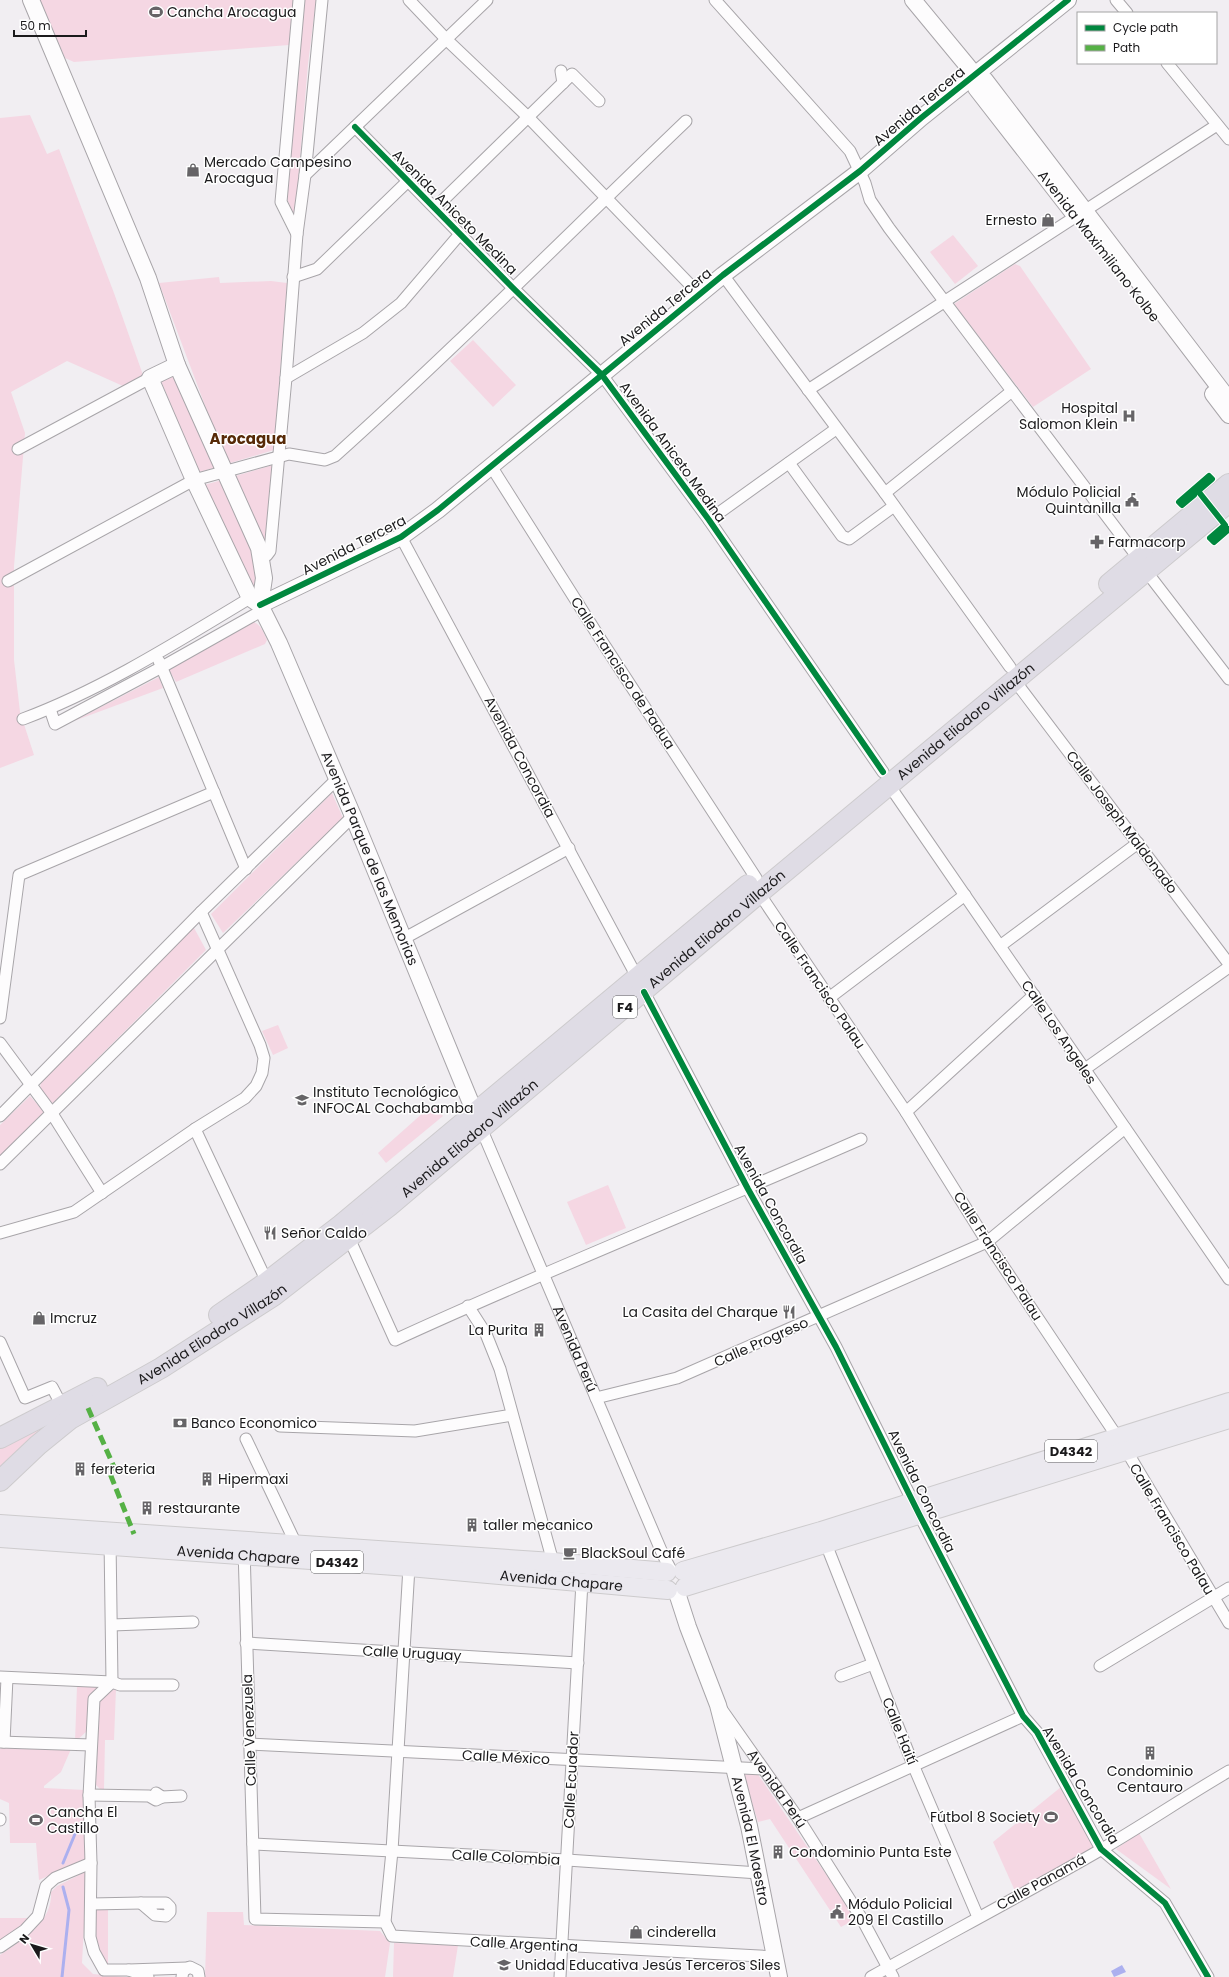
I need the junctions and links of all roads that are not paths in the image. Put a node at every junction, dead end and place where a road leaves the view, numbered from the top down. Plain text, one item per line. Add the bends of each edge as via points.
1 (31, 0) edge
2 (299, 0) edge
3 (322, 0) edge
4 (409, 0) edge
5 (487, 0) edge
6 (715, 0) edge
7 (913, 0) edge
8 (1068, 0) edge
9 (1116, 0) edge
10 (1126, 12) edge
11 (447, 40) junction
12 (1168, 64) edge
13 (561, 70) dead end
14 (974, 75) junction
15 (563, 83) junction
16 (600, 101) dead end
17 (528, 117) junction
18 (686, 121) dead end
19 (1217, 125) junction
20 (355, 127) junction
21 (1229, 139) edge
22 (860, 171) junction
23 (305, 175) junction
24 (408, 181) junction
25 (605, 199) junction
26 (435, 208) junction
27 (1080, 213) junction
28 (297, 234) junction
29 (460, 234) junction
30 (724, 275) junction
31 (294, 277) junction
32 (512, 287) junction
33 (700, 295) junction
34 (945, 302) junction
35 (1193, 360) junction
36 (177, 365) junction
37 (602, 375) junction
38 (150, 378) junction
39 (286, 378) junction
40 (808, 390) junction
41 (1012, 390) junction
42 (1229, 400) edge
43 (1229, 415) edge
44 (836, 429) junction
45 (18, 449) dead end
46 (278, 457) junction
47 (789, 463) junction
48 (492, 466) junction
49 (225, 472) junction
50 (194, 480) junction
51 (1229, 484) edge
52 (885, 492) junction
53 (1229, 502) edge
54 (894, 506) junction
55 (709, 520) junction
56 (402, 537) junction
57 (261, 557) junction
58 (1143, 565) junction
59 (8, 581) dead end
60 (258, 604) junction
61 (156, 654) junction
62 (162, 667) junction
63 (1012, 674) junction
64 (1229, 679) edge
65 (50, 709) junction
66 (23, 719) dead end
67 (336, 779) junction
68 (886, 779) junction
69 (214, 792) junction
70 (353, 816) junction
71 (1138, 843) junction
72 (569, 848) junction
73 (246, 870) junction
74 (758, 886) junction
75 (965, 895) junction
76 (201, 912) junction
77 (403, 939) junction
78 (1000, 946) junction
79 (218, 947) junction
80 (1229, 966) edge
81 (641, 984) junction
82 (1034, 995) junction
83 (830, 998) junction
84 (0, 1018) edge
85 (0, 1043) edge
86 (1084, 1069) junction
87 (32, 1085) junction
88 (51, 1112) junction
89 (906, 1112) junction
90 (0, 1116) edge
91 (478, 1120) junction
92 (1125, 1128) junction
93 (195, 1129) junction
94 (861, 1139) dead end
95 (0, 1164) edge
96 (748, 1189) junction
97 (102, 1193) junction
98 (0, 1233) edge
99 (348, 1238) junction
100 (987, 1242) junction
101 (544, 1273) junction
102 (1229, 1279) edge
103 (267, 1282) junction
104 (468, 1306) junction
105 (820, 1316) junction
106 (0, 1342) edge
107 (596, 1398) junction
108 (1229, 1402) edge
109 (62, 1406) junction
110 (512, 1414) junction
111 (1229, 1419) edge
112 (280, 1426) dead end
113 (0, 1438) edge
114 (246, 1439) dead end
115 (1122, 1444) junction
116 (0, 1481) edge
117 (917, 1507) junction
118 (3, 1531) edge
119 (110, 1539) junction
120 (296, 1544) junction
121 (826, 1544) junction
122 (244, 1548) junction
123 (553, 1562) junction
124 (409, 1567) junction
125 (675, 1580) junction
126 (582, 1582) junction
127 (1229, 1588) edge
128 (1213, 1598) junction
129 (193, 1622) dead end
130 (1229, 1623) edge
131 (112, 1625) junction
132 (246, 1643) junction
133 (405, 1653) junction
134 (578, 1663) junction
135 (873, 1664) junction
136 (1100, 1666) dead end
137 (841, 1676) dead end
138 (3, 1677) edge
139 (112, 1682) junction
140 (173, 1685) dead end
141 (718, 1705) junction
142 (1023, 1716) junction
143 (2, 1742) edge
144 (249, 1744) junction
145 (91, 1745) junction
146 (397, 1750) junction
147 (572, 1761) junction
148 (914, 1767) junction
149 (734, 1768) junction
150 (763, 1768) junction
151 (1229, 1771) edge
152 (89, 1795) junction
153 (181, 1796) dead end
154 (798, 1818) junction
155 (253, 1844) junction
156 (1101, 1850) junction
157 (392, 1851) junction
158 (567, 1860) junction
159 (91, 1863) junction
160 (759, 1873) junction
161 (91, 1904) junction
162 (153, 1907) dead end
163 (978, 1917) junction
164 (385, 1922) junction
165 (562, 1946) junction
166 (0, 1947) edge
167 (776, 1957) junction
168 (129, 1970) junction
169 (185, 1972) edge
170 (890, 1972) edge
171 (148, 1977) edge
172 (199, 1977) edge
173 (560, 1977) edge
174 (779, 1977) edge
175 (871, 1977) edge
176 (1208, 1977) edge

1 - 36 street via 148,278
2 - 28 street via 281,202
3 - 23 street
4 - 11 street
5 - 11 street
6 - 22 street via 850,150
7 - 14 street, Avenida Maximiliano Kolbe
8 - 14 street, Avenida Tercera
9 - 10 street
11 - 17 street
11 - 20 street
12 - 19 street
13 - 15 street
14 - 22 street, Avenida Tercera
14 - 27 street, Avenida Maximiliano Kolbe via 985,80
15 - 16 street via 572,74
15 - 17 street
17 - 25 street
17 - 26 street
18 - 25 street
19 - 21 street
19 - 27 street
20 - 23 street
20 - 24 street, Avenida Aniceto Medina
22 - 30 street, Avenida Tercera
22 - 34 street via 870,200
23 - 28 street
24 - 26 street, Avenida Aniceto Medina
24 - 31 street via 317,270
25 - 32 street
25 - 33 street
26 - 29 street, Avenida Aniceto Medina
27 - 34 street
27 - 35 street, Avenida Maximiliano Kolbe
28 - 31 street
29 - 32 street, Avenida Aniceto Medina
29 - 39 street via 401,303 363,333
30 - 33 street, Avenida Tercera
30 - 40 street, Calle Joseph Maldonado
31 - 39 street
32 - 37 street, Avenida Aniceto Medina
32 - 46 street via 427,373 335,456 325,460 289,454
33 - 37 street, Avenida Tercera
34 - 40 street
34 - 41 street
35 - 42 street, Avenida Maximiliano Kolbe
35 - 43 street, Avenida Maximiliano Kolbe
36 - 38 street
36 - 49 street
37 - 48 street, Avenida Tercera
37 - 55 street, Avenida Aniceto Medina
38 - 45 street
38 - 50 street, Avenida Parque de las Memorias
39 - 46 street
40 - 44 street, Calle Joseph Maldonado
41 - 52 street
41 - 58 street
44 - 47 street
44 - 52 street, Calle Joseph Maldonado
46 - 49 street
46 - 57 street via 270,551
47 - 54 street via 842,536 849,538 857,534
47 - 55 street
48 - 56 street, Avenida Tercera
48 - 74 street, Calle Francisco de Padua
49 - 50 street
49 - 57 street
50 - 59 street
50 - 60 street, Avenida Parque de las Memorias
51 - 58 highway, Avenida Eliodoro Villazón / F4
52 - 54 street, Calle Joseph Maldonado
53 - 58 highway, Avenida Eliodoro Villazón / F4
54 - 63 street, Calle Joseph Maldonado
55 - 68 street, Avenida Aniceto Medina
56 - 60 street, Avenida Tercera
56 - 72 street, Avenida Concordia
57 - 60 street via 264,588
58 - 63 highway, Avenida Eliodoro Villazón / F4
58 - 64 street
60 - 61 street, Avenida Tercera
60 - 62 street, Avenida Tercera
60 - 67 street, Avenida Parque de las Memorias via 279,643
61 - 62 street
61 - 65 street, Avenida Tercera
62 - 65 street, Avenida Tercera via 55,724
62 - 69 street
63 - 68 highway, Avenida Eliodoro Villazón / F4
63 - 71 street, Calle Joseph Maldonado
65 - 66 street, Avenida Tercera
67 - 70 street, Avenida Parque de las Memorias
67 - 73 street
68 - 74 highway, Avenida Eliodoro Villazón / F4
68 - 75 street, Calle Los Angeles
69 - 73 street
69 - 84 street via 19,875
70 - 77 street, Avenida Parque de las Memorias
70 - 79 street
71 - 78 street
71 - 80 street, Calle Joseph Maldonado
72 - 77 street
72 - 81 street, Avenida Concordia
73 - 76 street
74 - 81 highway, Avenida Eliodoro Villazón / F4
74 - 83 street, Calle Francisco Palau
75 - 78 street, Calle Los Angeles
75 - 83 street
76 - 79 street
76 - 87 street
77 - 91 street, Avenida Parque de las Memorias
78 - 82 street, Calle Los Angeles
79 - 88 street
79 - 93 street via 264,1058 262,1073 256,1086 245,1098
80 - 86 street
81 - 91 highway, Avenida Eliodoro Villazón / F4
81 - 96 street, Avenida Concordia
82 - 86 street, Calle Los Angeles
82 - 89 street
83 - 89 street, Calle Francisco Palau
85 - 87 street
86 - 92 street, Calle Los Angeles
87 - 88 street
87 - 90 street
88 - 95 street
88 - 97 street
89 - 100 street, Calle Francisco Palau
91 - 99 highway, Avenida Eliodoro Villazón / F4
91 - 101 street, Avenida Perú
91 - 103 highway, Avenida Eliodoro Villazón / F4
92 - 100 street, Calle Progreso
92 - 102 street, Calle Los Angeles
93 - 97 street
93 - 103 street
94 - 96 street
96 - 101 street
96 - 105 street, Avenida Concordia
97 - 98 street via 74,1212
99 - 104 street via 395,1340
99 - 116 highway, Avenida Eliodoro Villazón / F4 via 273,1296 214,1335 70,1419
100 - 105 street, Calle Progreso
100 - 115 street, Calle Francisco Palau
101 - 104 street
101 - 107 street, Avenida Perú
103 - 109 highway, Avenida Eliodoro Villazón / F4 via 169,1348
104 - 110 street via 486,1334 500,1369
105 - 107 street, Calle Progreso via 677,1378
105 - 117 street, Avenida Concordia
106 - 109 street via 26,1398 52,1387
107 - 125 street, Avenida Perú
108 - 115 main road, Avenida Chapare / D4342
109 - 113 highway, Avenida Eliodoro Villazón / F4
110 - 112 street via 415,1431
110 - 123 street
111 - 115 main road, Avenida Chapare / D4342
114 - 120 street
115 - 117 main road, Avenida Chapare / D4342
115 - 128 street, Calle Francisco Palau
117 - 121 main road, Avenida Chapare / D4342
117 - 125 main road, Avenida Chapare / D4342 via 821,1532
117 - 142 street, Avenida Concordia
118 - 119 main road, Avenida Chapare / D4342
119 - 122 main road, Avenida Chapare / D4342
119 - 131 street
120 - 122 main road, Avenida Chapare / D4342
120 - 123 main road, Avenida Chapare / D4342
121 - 125 main road, Avenida Chapare / D4342
121 - 135 street, Calle Haití
122 - 124 main road, Avenida Chapare / D4342
122 - 132 street, Calle Venezuela
123 - 125 main road, Avenida Chapare / D4342
124 - 126 main road, Avenida Chapare / D4342
124 - 133 street
125 - 126 main road, Avenida Chapare / D4342
125 - 141 street, Avenida Perú via 685,1620
126 - 134 street, Calle Ecuador
127 - 128 street
128 - 130 street, Calle Francisco Palau
128 - 136 street
129 - 131 street
131 - 139 street
132 - 133 street, Calle Uruguay
132 - 144 street, Calle Venezuela
133 - 134 street, Calle Uruguay
133 - 146 street
134 - 147 street, Calle Ecuador
135 - 137 street
135 - 148 street, Calle Haití
138 - 139 street
138 - 143 street
139 - 140 street via 120,1685
139 - 145 street via 94,1699
141 - 149 street, Avenida El Maestro
141 - 150 street, Avenida Perú
142 - 148 street
142 - 156 street, Avenida Concordia via 1037,1732
143 - 145 street
144 - 146 street, Calle México
144 - 155 street, Calle Venezuela
145 - 152 street
146 - 147 street, Calle México
146 - 157 street
147 - 149 street, Calle México
147 - 158 street, Calle Ecuador
148 - 154 street
148 - 163 street, Calle Haití
149 - 150 street, Calle México
149 - 160 street, Avenida El Maestro
150 - 154 street, Avenida Perú
151 - 156 street, Calle Panamá
152 - 153 street via 148,1796 156,1800 162,1797
152 - 159 street
154 - 170 street, Avenida Perú via 862,1919
155 - 157 street, Calle Colombia
155 - 164 street, Calle Venezuela via 255,1919
156 - 163 street, Calle Panamá
156 - 176 street, Avenida Concordia via 1165,1903
157 - 158 street, Calle Colombia
157 - 164 street
158 - 160 street, Calle Colombia
158 - 165 street, Calle Ecuador
159 - 161 street
159 - 166 street via 55,1878 46,1886 38,1916 25,1930
160 - 167 street, Avenida El Maestro
161 - 162 street via 141,1903
161 - 168 street via 90,1937 94,1952 104,1970
163 - 170 street, Calle Panamá
164 - 165 street, Calle Argentina via 392,1936
165 - 167 street, Calle Argentina
165 - 173 street, Calle Ecuador
167 - 174 street, Avenida El Maestro
168 - 169 street
168 - 171 street
169 - 172 street via 196,1969
170 - 175 street, Calle Panamá

